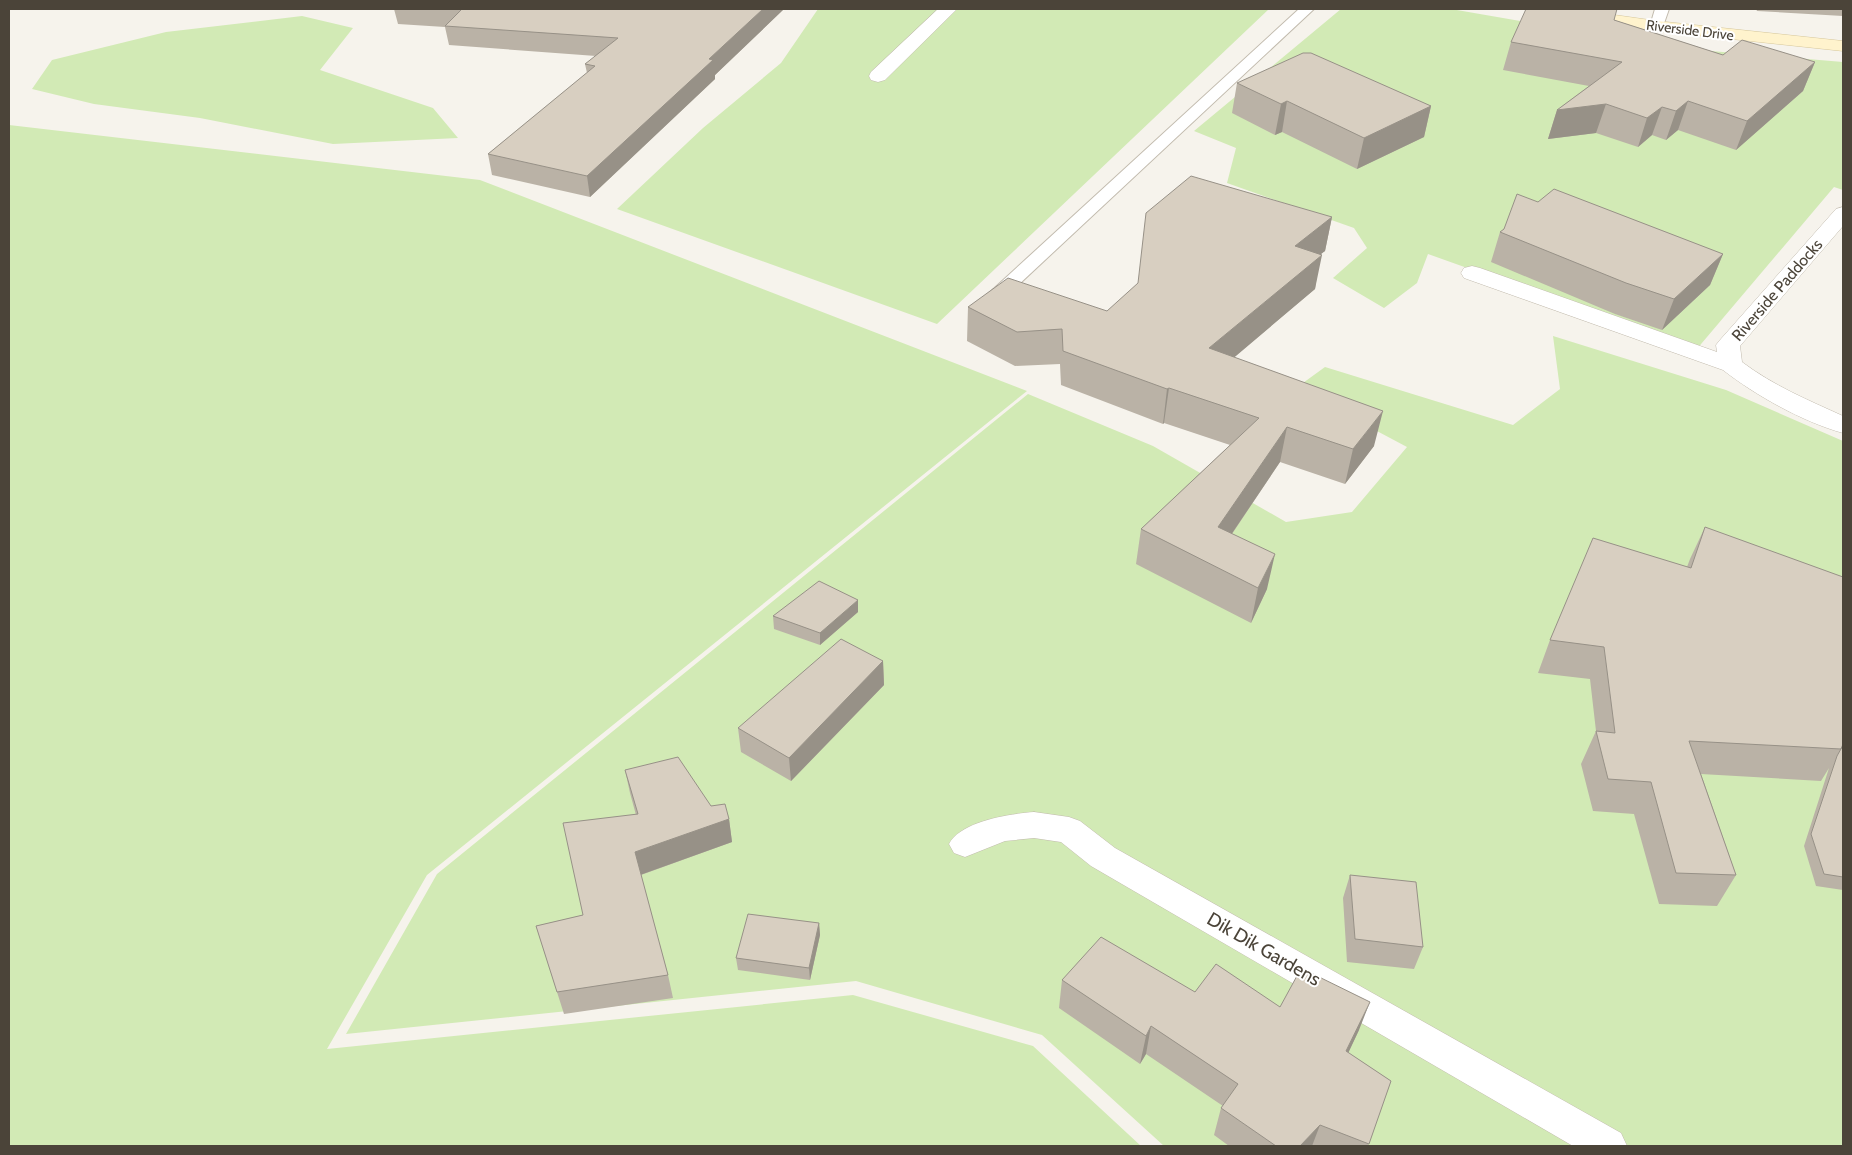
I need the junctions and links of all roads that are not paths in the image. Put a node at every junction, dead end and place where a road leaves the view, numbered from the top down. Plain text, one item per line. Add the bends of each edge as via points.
1 (948, 9) edge
2 (1307, 9) edge
3 (1537, 9) edge
4 (1662, 9) edge
5 (1657, 26) junction
6 (1843, 46) edge
7 (878, 76) dead end
8 (1843, 213) edge
9 (1472, 273) dead end
10 (994, 298) edge
11 (1731, 365) junction
12 (1843, 425) edge
13 (965, 844) dead end
14 (1608, 1146) edge

1 - 7 street
2 - 10 lane
3 - 5 street, Riverside Drive
4 - 5 lane
5 - 6 street, Riverside Drive
8 - 11 street, Riverside Paddocks via 1728,345
9 - 11 street
11 - 12 street, Riverside Paddocks via 1756,384
13 - 14 street, Dik Dik Gardens via 1002,828 1034,825 1069,830 1112,862

